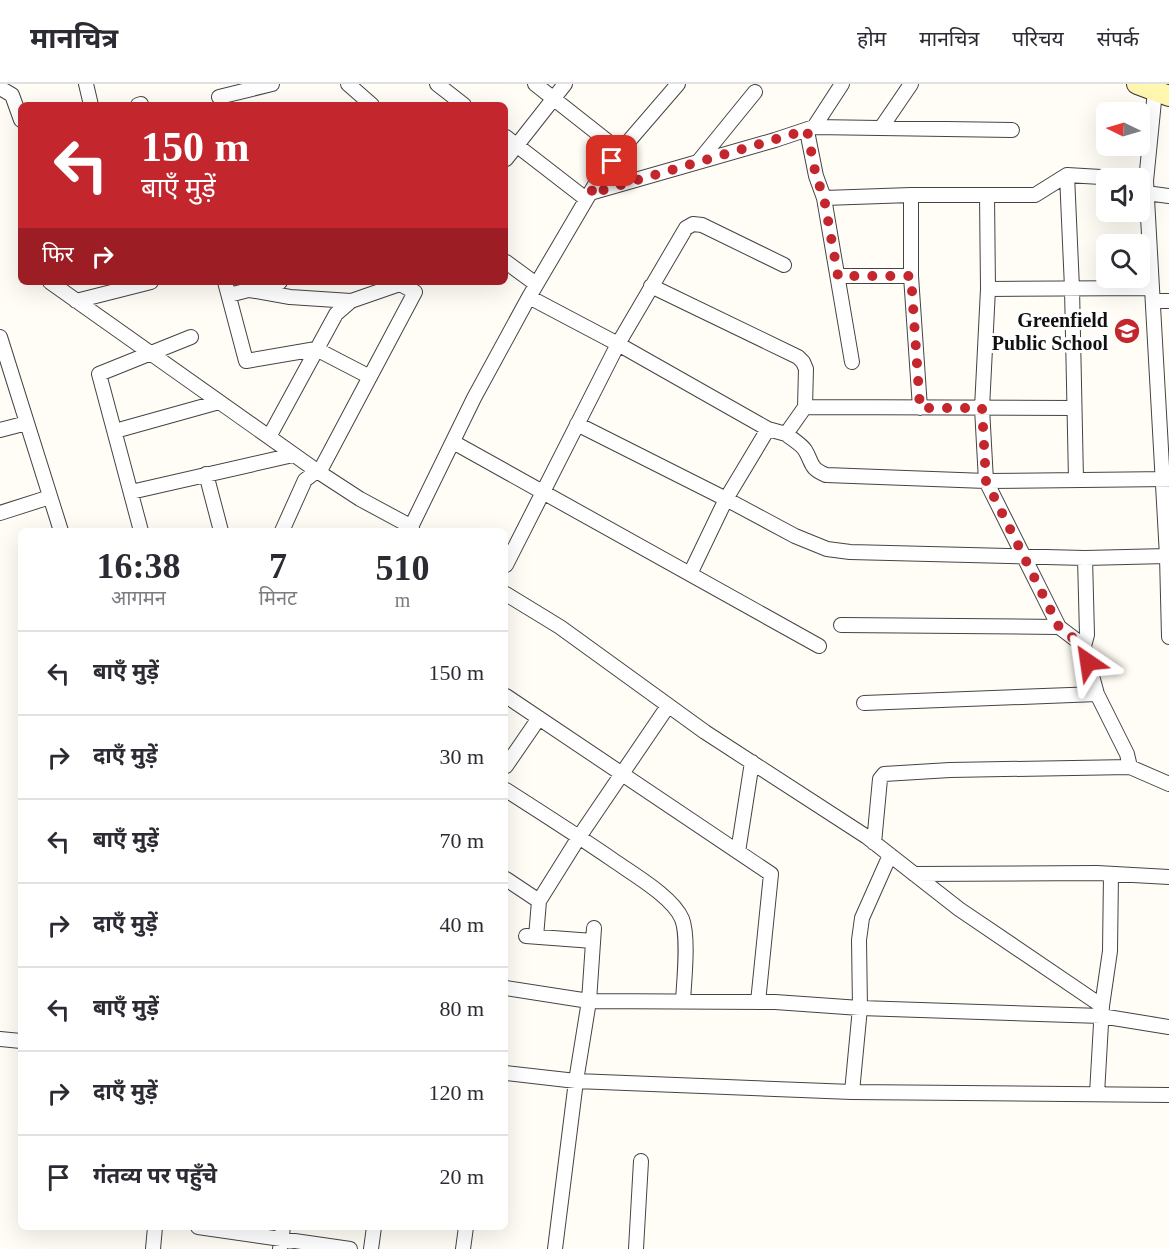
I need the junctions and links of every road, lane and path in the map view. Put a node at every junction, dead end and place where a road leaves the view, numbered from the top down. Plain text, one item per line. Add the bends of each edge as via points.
1 (86, 84) edge
2 (272, 84) edge
3 (348, 84) edge
4 (437, 84) edge
5 (535, 84) edge
6 (565, 84) edge
7 (678, 84) edge
8 (842, 84) edge
9 (911, 84) edge
10 (1137, 84) edge
11 (0, 88) edge
12 (755, 92) dead end
13 (1162, 93) edge
14 (219, 95) edge
15 (554, 99) junction
16 (90, 102) edge
17 (369, 102) edge
18 (461, 102) edge
19 (18, 112) edge
20 (881, 128) junction
21 (810, 129) junction
22 (1012, 130) dead end
23 (511, 141) edge
24 (620, 151) junction
25 (698, 162) junction
26 (1147, 168) edge
27 (1067, 175) junction
28 (1096, 177) edge
29 (1150, 187) edge
30 (911, 195) junction
31 (987, 195) junction
32 (588, 196) junction
33 (1169, 196) edge
34 (824, 198) junction
35 (1147, 222) edge
36 (508, 263) edge
37 (784, 265) dead end
38 (838, 276) junction
39 (911, 276) junction
40 (536, 284) junction
41 (54, 285) edge
42 (132, 285) edge
43 (269, 285) edge
44 (400, 285) edge
45 (405, 285) edge
46 (651, 286) junction
47 (1072, 288) junction
48 (227, 289) edge
49 (988, 289) junction
50 (250, 290) junction
51 (1153, 294) junction
52 (529, 297) junction
53 (76, 301) junction
54 (351, 301) junction
55 (1169, 301) edge
56 (191, 337) dead end
57 (1, 344) edge
58 (618, 344) junction
59 (316, 349) junction
60 (151, 354) junction
61 (852, 362) dead end
62 (370, 377) junction
63 (1164, 389) edge
64 (219, 402) junction
65 (805, 407) junction
66 (920, 408) junction
67 (982, 408) junction
68 (1074, 408) junction
69 (27, 423) junction
70 (577, 424) junction
71 (768, 429) junction
72 (0, 430) edge
73 (115, 431) junction
74 (786, 434) junction
75 (269, 438) junction
76 (453, 442) junction
77 (293, 454) junction
78 (317, 471) junction
79 (206, 474) junction
80 (1166, 479) edge
81 (1076, 480) junction
82 (986, 481) junction
83 (131, 492) junction
84 (542, 492) junction
85 (50, 497) junction
86 (726, 499) junction
87 (0, 513) edge
88 (60, 528) edge
89 (140, 528) edge
90 (220, 528) edge
91 (287, 528) edge
92 (408, 528) edge
93 (410, 528) edge
94 (1023, 556) junction
95 (1085, 558) junction
96 (508, 561) edge
97 (1168, 562) edge
98 (690, 574) junction
99 (508, 595) edge
100 (841, 625) dead end
101 (1059, 627) junction
102 (1169, 637) edge
103 (819, 646) dead end
104 (1083, 646) junction
105 (1097, 694) junction
106 (508, 697) edge
107 (864, 703) dead end
108 (669, 706) junction
109 (539, 718) junction
110 (752, 762) junction
111 (508, 763) edge
112 (1130, 767) junction
113 (622, 774) junction
114 (1169, 784) edge
115 (508, 791) edge
116 (579, 837) junction
117 (874, 843) junction
118 (738, 852) junction
119 (890, 855) junction
120 (914, 874) junction
121 (1111, 874) junction
122 (1169, 877) edge
123 (508, 880) edge
124 (539, 901) junction
125 (508, 988) edge
126 (589, 1001) junction
127 (683, 1001) junction
128 (758, 1002) junction
129 (860, 1008) junction
130 (1101, 1011) junction
131 (1169, 1027) edge
132 (0, 1039) edge
133 (18, 1041) edge
134 (508, 1073) edge
135 (576, 1081) junction
136 (852, 1092) junction
137 (1097, 1094) junction
138 (1169, 1095) edge
139 (641, 1161) dead end
140 (155, 1230) edge
141 (221, 1230) edge
142 (374, 1230) edge
143 (466, 1230) edge
144 (282, 1238) edge
145 (153, 1249) edge
146 (351, 1249) edge
147 (371, 1249) edge
148 (463, 1249) edge
149 (555, 1249) edge
150 (636, 1249) edge

1 - 16 street
2 - 14 street
3 - 17 street
4 - 18 street
5 - 15 street
6 - 15 street
7 - 24 street
8 - 21 street
9 - 20 street
10 - 13 street
11 - 19 street via 12,95
12 - 25 street
13 - 26 street
15 - 23 street
15 - 24 street
20 - 21 street
20 - 22 street
21 - 25 street
21 - 34 street via 816,176
23 - 32 street
24 - 32 street
25 - 32 street
27 - 28 street
27 - 31 street via 1035,195
27 - 47 street
29 - 33 street
30 - 31 street
30 - 34 street
30 - 39 street
31 - 49 street
32 - 40 street
34 - 38 street
35 - 51 street
36 - 40 street
37 - 46 street via 693,224 686,228
38 - 39 street
38 - 61 street
39 - 66 street
40 - 52 street
41 - 53 street
42 - 53 street
43 - 50 street
44 - 54 street
45 - 62 street via 416,292
46 - 58 street
46 - 65 street via 798,357 806,369
47 - 49 street
47 - 51 street
47 - 68 street
48 - 50 street
48 - 59 street via 246,361
49 - 67 street
50 - 54 street
51 - 55 street
51 - 63 street
52 - 58 street
52 - 76 street
53 - 60 street
54 - 59 street via 336,314
56 - 60 street
57 - 69 street
58 - 70 street
58 - 71 street
59 - 62 street
59 - 75 street
60 - 64 street
60 - 73 street via 99,374
62 - 78 street
63 - 80 street
64 - 73 street
64 - 75 street
65 - 66 street
65 - 74 street
66 - 67 street
67 - 68 street
67 - 82 street
68 - 81 street
69 - 72 street
69 - 85 street
70 - 84 street
70 - 86 street
71 - 74 street
71 - 86 street
73 - 83 street
74 - 82 street via 804,448 813,467 826,475
75 - 77 street
76 - 84 street
76 - 93 street
77 - 78 street
77 - 79 street
78 - 91 street via 305,480
78 - 92 street
79 - 83 street
79 - 90 street
80 - 81 street
80 - 97 street
81 - 82 street
82 - 94 street
83 - 89 street
84 - 96 street
84 - 98 street
85 - 87 street
85 - 88 street
86 - 94 street via 827,549
86 - 98 street
94 - 95 street
94 - 101 street
95 - 97 street
95 - 104 street via 1087,635
97 - 102 street
98 - 103 street
99 - 108 street via 560,627
100 - 101 street
101 - 104 street
104 - 105 street
105 - 107 street
105 - 112 street
106 - 109 street
108 - 110 street
108 - 113 street
109 - 111 street
109 - 113 street
110 - 117 street
110 - 118 street
112 - 114 street
112 - 117 street via 884,774 880,779
113 - 116 street
113 - 118 street
115 - 116 street
116 - 124 street
116 - 127 street via 654,888 677,910 686,931
117 - 119 street
118 - 128 street via 771,874
119 - 120 street
119 - 129 street via 862,918
120 - 121 street
120 - 130 street
121 - 122 street
121 - 130 street via 1110,951
123 - 124 street
124 - 126 street via 531,936 594,934
125 - 126 street
126 - 127 street
126 - 135 street
127 - 128 street
128 - 129 street
129 - 130 street
129 - 136 street
130 - 131 street
130 - 137 street
132 - 133 street
134 - 135 street
135 - 136 street
135 - 149 street
136 - 137 street
137 - 138 street
139 - 150 street
140 - 145 street
141 - 144 street
142 - 147 street
143 - 148 street
144 - 146 street

